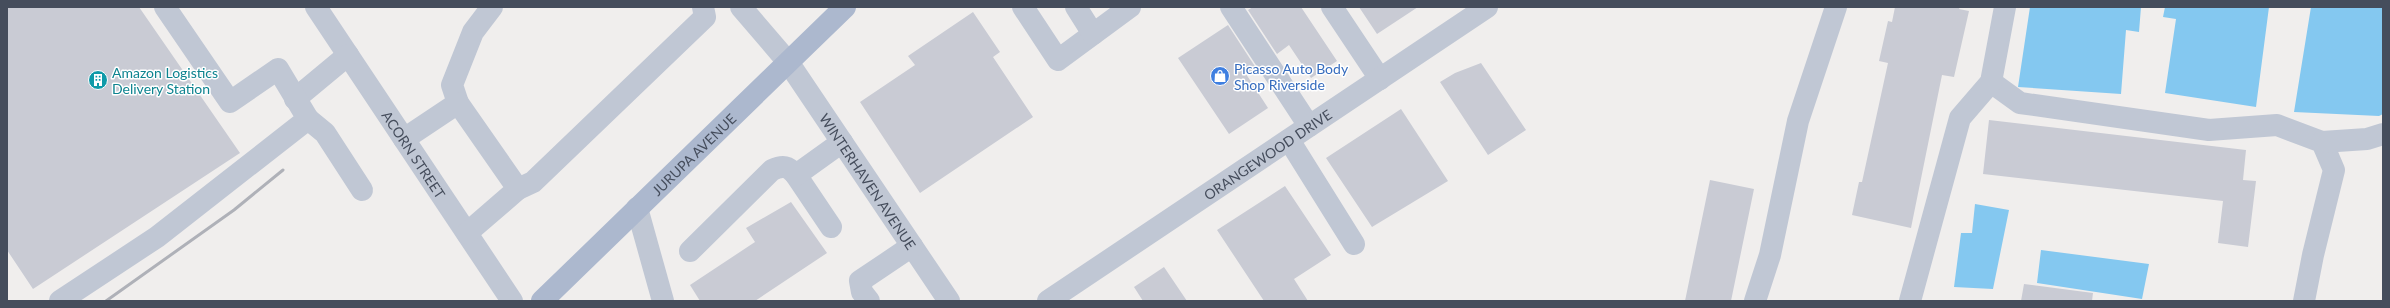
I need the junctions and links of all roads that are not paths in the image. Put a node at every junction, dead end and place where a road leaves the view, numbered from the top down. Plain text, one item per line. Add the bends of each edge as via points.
1 (165, 7) edge
2 (316, 7) edge
3 (492, 7) edge
4 (703, 7) edge
5 (741, 7) edge
6 (845, 7) edge
7 (1023, 7) edge
8 (1076, 7) edge
9 (1130, 7) edge
10 (1231, 7) edge
11 (1332, 7) edge
12 (1487, 7) edge
13 (1836, 7) edge
14 (2005, 7) edge
15 (1093, 34) junction
16 (348, 55) junction
17 (788, 62) junction
18 (1380, 79) junction
19 (1991, 82) junction
20 (295, 99) junction
21 (458, 103) junction
22 (308, 119) junction
23 (1309, 126) junction
24 (2383, 134) edge
25 (404, 139) junction
26 (1289, 140) junction
27 (842, 142) junction
28 (2322, 142) junction
29 (796, 175) junction
30 (518, 189) junction
31 (362, 190) dead end
32 (637, 208) junction
33 (831, 227) dead end
34 (467, 233) junction
35 (1354, 244) dead end
36 (912, 246) junction
37 (690, 251) dead end
38 (60, 301) edge
39 (512, 301) edge
40 (542, 301) edge
41 (663, 301) edge
42 (869, 301) edge
43 (949, 301) edge
44 (1048, 301) edge
45 (1755, 301) edge
46 (1910, 301) edge
47 (2304, 301) edge

1 - 20 street via 230,102 278,69
2 - 16 street, ACORN STREET
3 - 21 street via 473,32 452,85
4 - 30 street via 705,17 533,182
5 - 17 street, WINTERHAVEN AVENUE
6 - 17 main road, JURUPA AVENUE
7 - 15 street via 1058,60
8 - 15 street
9 - 15 street
10 - 23 street
11 - 18 street
12 - 18 street, ORANGEWOOD DRIVE
13 - 45 street via 1798,121 1770,255
14 - 19 street
16 - 20 street
16 - 25 street, ACORN STREET
17 - 27 street, WINTERHAVEN AVENUE
17 - 32 main road, JURUPA AVENUE
18 - 23 street, ORANGEWOOD DRIVE
19 - 28 street via 2020,103 2209,130 2277,125
19 - 46 street via 1960,118
20 - 22 street
21 - 25 street
21 - 30 street
22 - 31 street via 325,133
22 - 38 street via 157,237
23 - 26 street, ORANGEWOOD DRIVE
24 - 28 street via 2367,139
25 - 34 street, ACORN STREET
26 - 35 street
26 - 44 street, ORANGEWOOD DRIVE
27 - 29 street
27 - 36 street, WINTERHAVEN AVENUE
28 - 47 street via 2334,170 2312,255
29 - 33 street
29 - 37 street via 790,168 781,166 772,170
30 - 34 street
32 - 40 main road, JURUPA AVENUE
32 - 41 street
34 - 39 street, ACORN STREET
36 - 42 street via 860,281 862,292
36 - 43 street, WINTERHAVEN AVENUE

